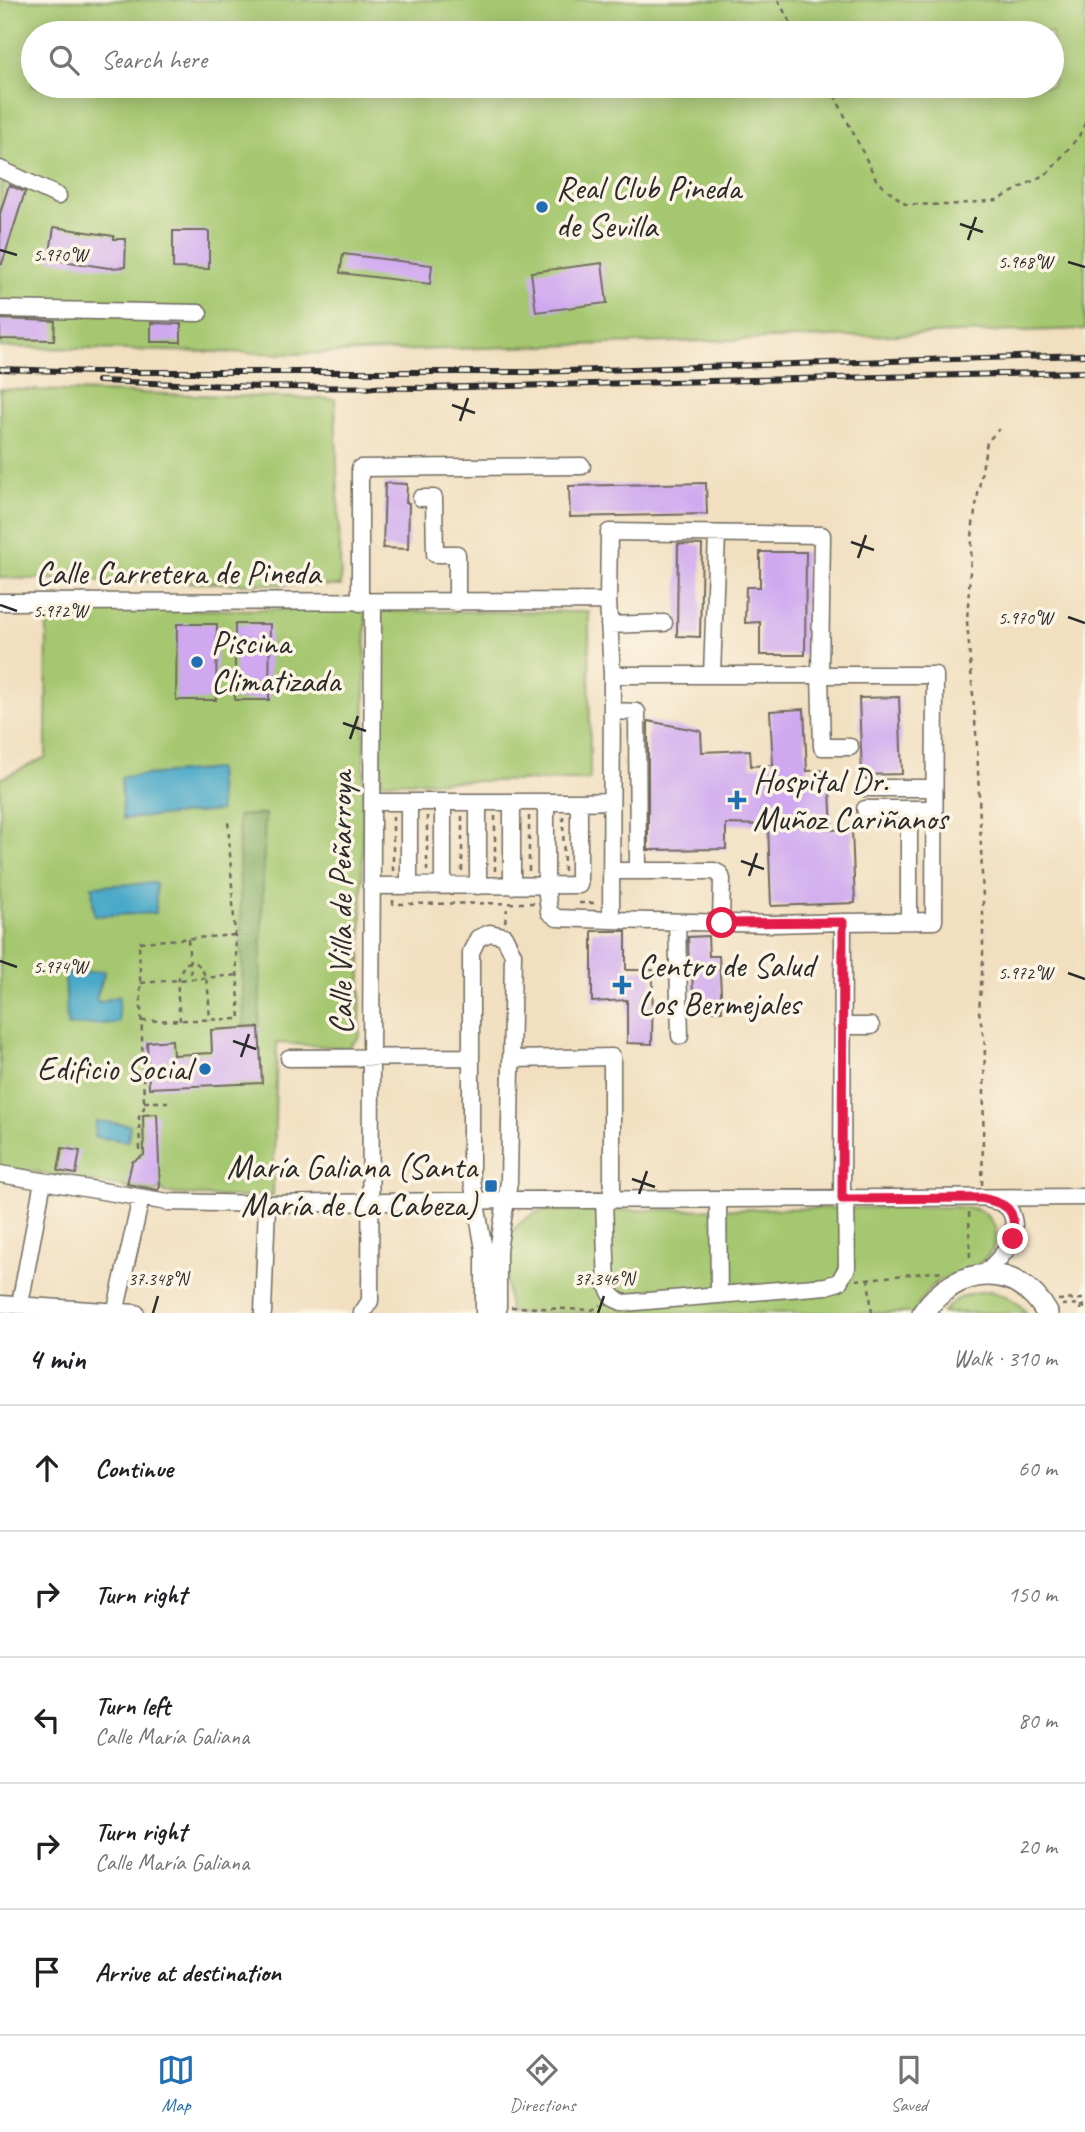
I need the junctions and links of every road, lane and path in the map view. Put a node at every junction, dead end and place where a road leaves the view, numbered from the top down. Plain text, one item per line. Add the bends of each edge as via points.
1 (778, 0) edge
2 (789, 21) edge
3 (836, 98) edge
4 (1085, 123) edge
5 (0, 169) edge
6 (58, 196) dead end
7 (0, 309) edge
8 (199, 313) dead end
9 (999, 429) dead end
10 (582, 466) dead end
11 (421, 498) dead end
12 (717, 534) junction
13 (608, 601) junction
14 (0, 602) edge
15 (363, 603) junction
16 (457, 603) junction
17 (664, 623) dead end
18 (609, 625) junction
19 (612, 675) junction
20 (712, 675) junction
21 (820, 675) junction
22 (612, 711) junction
23 (850, 747) dead end
24 (864, 788) dead end
25 (934, 788) junction
26 (372, 802) junction
27 (409, 802) junction
28 (435, 802) junction
29 (470, 802) junction
30 (495, 802) junction
31 (512, 802) junction
32 (538, 802) junction
33 (571, 802) junction
34 (611, 802) junction
35 (909, 809) junction
36 (934, 809) junction
37 (865, 810) dead end
38 (228, 820) dead end
39 (611, 871) junction
40 (638, 871) junction
41 (371, 886) junction
42 (409, 886) junction
43 (435, 886) junction
44 (470, 886) junction
45 (495, 886) junction
46 (512, 886) junction
47 (538, 886) junction
48 (564, 886) junction
49 (427, 904) dead end
50 (462, 904) dead end
51 (495, 904) dead end
52 (530, 904) dead end
53 (611, 920) junction
54 (909, 921) junction
55 (677, 922) junction
56 (843, 922) junction
57 (722, 923) junction
58 (236, 935) junction
59 (188, 939) junction
60 (191, 963) junction
61 (239, 975) junction
62 (205, 978) junction
63 (191, 979) junction
64 (178, 981) junction
65 (141, 984) junction
66 (210, 1020) junction
67 (142, 1021) junction
68 (180, 1021) junction
69 (842, 1026) junction
70 (870, 1026) dead end
71 (680, 1036) dead end
72 (470, 1057) junction
73 (289, 1058) dead end
74 (370, 1058) junction
75 (513, 1059) junction
76 (144, 1102) junction
77 (168, 1102) dead end
78 (140, 1150) dead end
79 (0, 1174) edge
80 (43, 1181) junction
81 (1085, 1197) edge
82 (141, 1198) junction
83 (975, 1198) junction
84 (718, 1199) junction
85 (844, 1199) junction
86 (475, 1200) junction
87 (508, 1200) junction
88 (608, 1200) junction
89 (370, 1203) junction
90 (267, 1204) junction
91 (944, 1271) dead end
92 (976, 1272) junction
93 (868, 1278) junction
94 (839, 1282) junction
95 (719, 1295) junction
96 (613, 1298) junction
97 (0, 1304) edge
98 (20, 1304) junction
99 (503, 1310) edge
100 (556, 1311) edge
101 (115, 1312) edge
102 (592, 1312) edge
103 (136, 1313) edge
104 (263, 1313) edge
105 (362, 1313) edge
106 (484, 1313) edge
107 (872, 1313) edge
108 (923, 1313) edge
109 (1047, 1313) edge

1 - 2 path
3 - 4 path via 877,181 905,204 999,200 1049,172
5 - 6 street
7 - 8 street
9 - 83 path via 988,442 973,524 967,621 983,899 979,1011 985,1045
10 - 15 street, Calle Villa de Peñarroya via 360,468
11 - 16 street via 434,498 435,554 457,554
12 - 13 street via 609,532
12 - 20 street
12 - 21 street via 822,535
13 - 16 street, Calle Carretera de Pineda
13 - 18 street
14 - 15 street, Calle Carretera de Pineda
15 - 16 street, Calle Carretera de Pineda
15 - 26 street, Calle Villa de Peñarroya
17 - 18 street
18 - 19 street
19 - 20 street
19 - 22 street
20 - 21 street
21 - 23 street via 822,747
21 - 25 street via 935,675
22 - 34 street
22 - 40 street via 637,712
24 - 25 street
25 - 36 street
26 - 27 street
26 - 41 street, Calle Villa de Peñarroya
27 - 28 street
27 - 42 street
28 - 29 street
28 - 43 street
28 - 43 path
29 - 30 street
29 - 44 street
29 - 44 path
30 - 31 street
30 - 45 path
31 - 32 street
31 - 46 street
32 - 33 street
32 - 47 street
32 - 47 path
33 - 34 street
33 - 48 path
33 - 48 street via 579,885
34 - 39 street
35 - 36 street
35 - 37 street
35 - 54 street
36 - 54 street via 934,921
38 - 58 path
39 - 40 street
39 - 53 street
40 - 57 street via 720,874
41 - 42 street
41 - 74 street, Calle Villa de Peñarroya
42 - 43 street
43 - 44 street
43 - 49 path
44 - 45 street
44 - 50 path
45 - 46 street
45 - 51 path
46 - 47 street
47 - 48 street
47 - 52 path
47 - 53 street via 549,912 557,918
53 - 55 street
54 - 56 street
55 - 57 street
55 - 71 street
56 - 57 street
56 - 69 street
58 - 59 path
58 - 61 path
59 - 60 path
59 - 65 path via 139,942
60 - 62 path via 199,965
60 - 63 path
60 - 64 path via 180,970
61 - 62 path
61 - 66 path via 240,1019
62 - 63 path
62 - 66 path
63 - 64 path
64 - 65 path
64 - 68 path
65 - 67 path
66 - 68 path
67 - 68 path
67 - 76 path
69 - 70 street
69 - 85 street
72 - 74 street
72 - 75 street via 471,952 478,938 491,933 503,936 513,954
72 - 86 street
73 - 74 street
74 - 89 street, Calle Villa de Peñarroya
75 - 87 street
75 - 88 street via 612,1057
76 - 77 path
76 - 78 path via 139,1117
79 - 80 street
80 - 82 street
80 - 98 street
81 - 83 street
82 - 90 street
82 - 101 street
83 - 85 street
83 - 92 path
83 - 92 street via 1000,1202 1010,1210 1015,1224 1007,1249
84 - 85 street
84 - 88 street
84 - 95 street
85 - 94 street via 847,1268
86 - 87 street
86 - 89 street
86 - 106 street via 484,1250
87 - 88 street
87 - 99 street via 498,1250
88 - 96 street via 607,1286
89 - 90 street
89 - 105 street, Calle Villa de Peñarroya via 370,1301
90 - 104 street
91 - 93 path
92 - 108 main road via 939,1293
92 - 109 main road via 1023,1286
93 - 94 path
93 - 107 path
94 - 95 street
95 - 96 street via 624,1303
96 - 102 path
97 - 98 street
98 - 101 street
99 - 100 path
100 - 102 path
101 - 103 street

